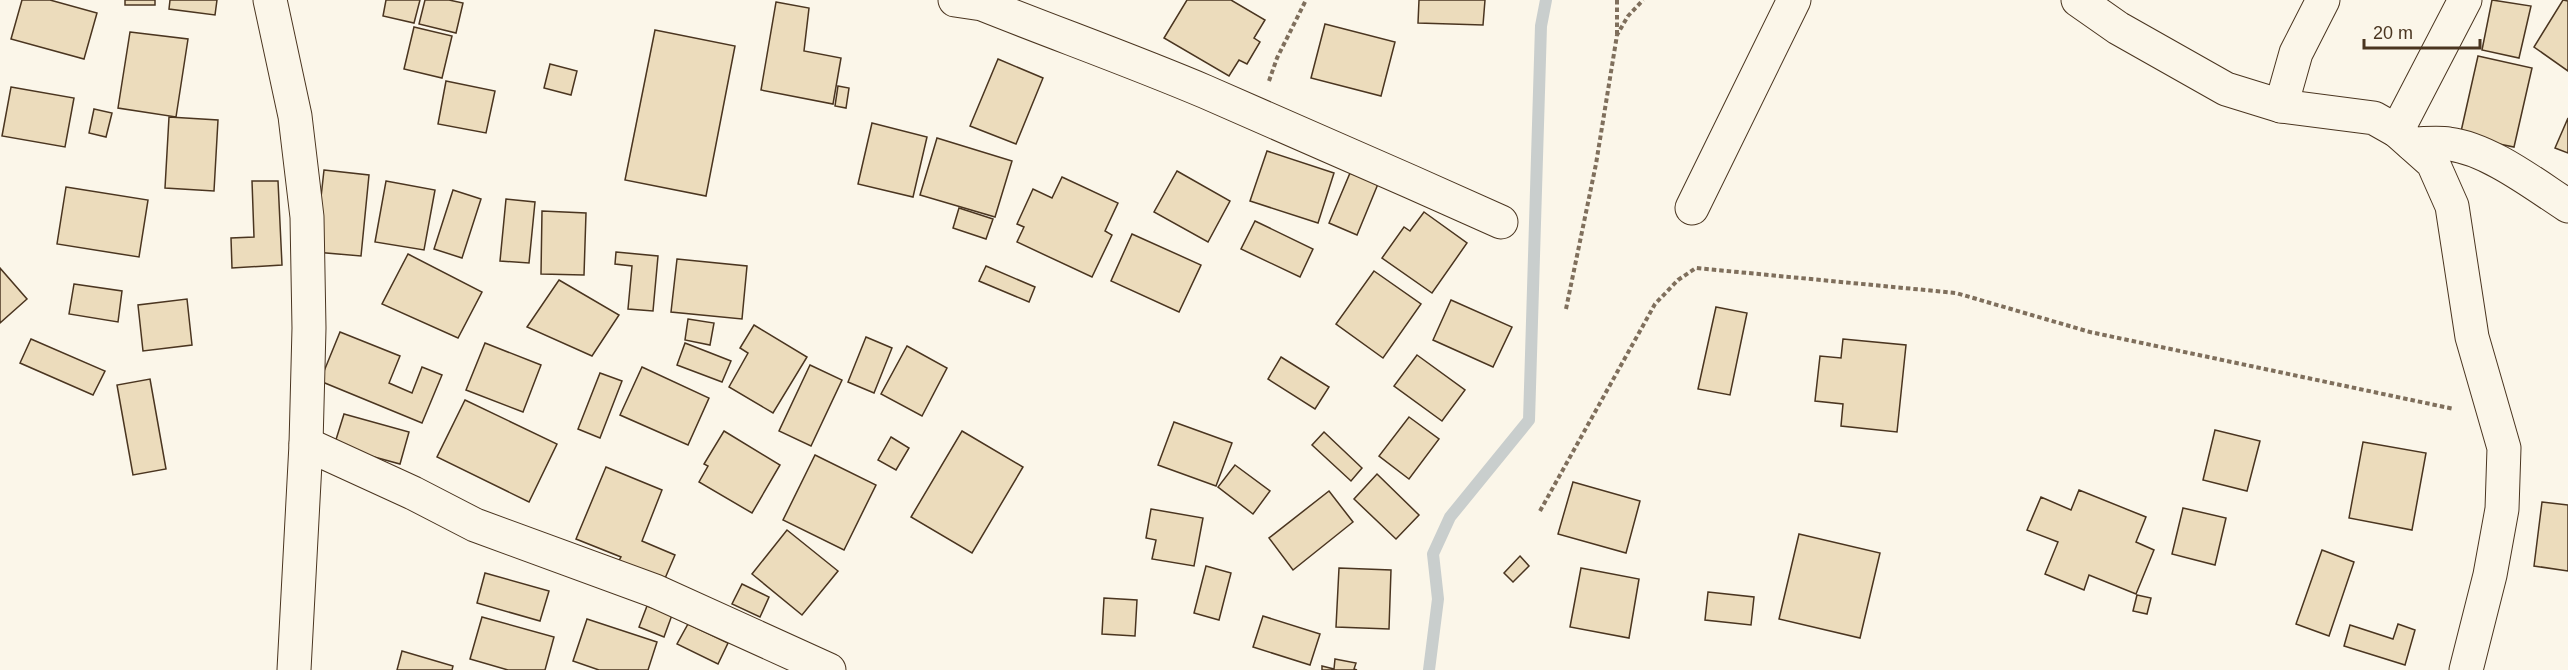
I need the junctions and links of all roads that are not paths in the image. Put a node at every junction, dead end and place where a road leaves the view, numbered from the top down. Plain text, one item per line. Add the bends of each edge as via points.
1 (270, 0) edge
2 (955, 0) edge
3 (1794, 0) edge
4 (2078, 0) edge
5 (2323, 0) edge
6 (2465, 0) edge
7 (2281, 106) junction
8 (2404, 138) junction
9 (2568, 206) edge
10 (1692, 208) dead end
11 (1501, 222) dead end
12 (306, 444) junction
13 (294, 670) edge
14 (829, 670) edge
15 (2466, 670) edge

1 - 12 street via 295,116 307,217
2 - 11 street via 982,4 1206,92
3 - 10 street
4 - 7 street via 2137,39 2226,88
5 - 7 street via 2296,52
6 - 8 street
7 - 8 street via 2374,118
8 - 9 street via 2469,148
8 - 15 street via 2433,163 2452,206 2472,337 2504,448 2502,509
12 - 13 street
12 - 14 street via 475,525 655,591

